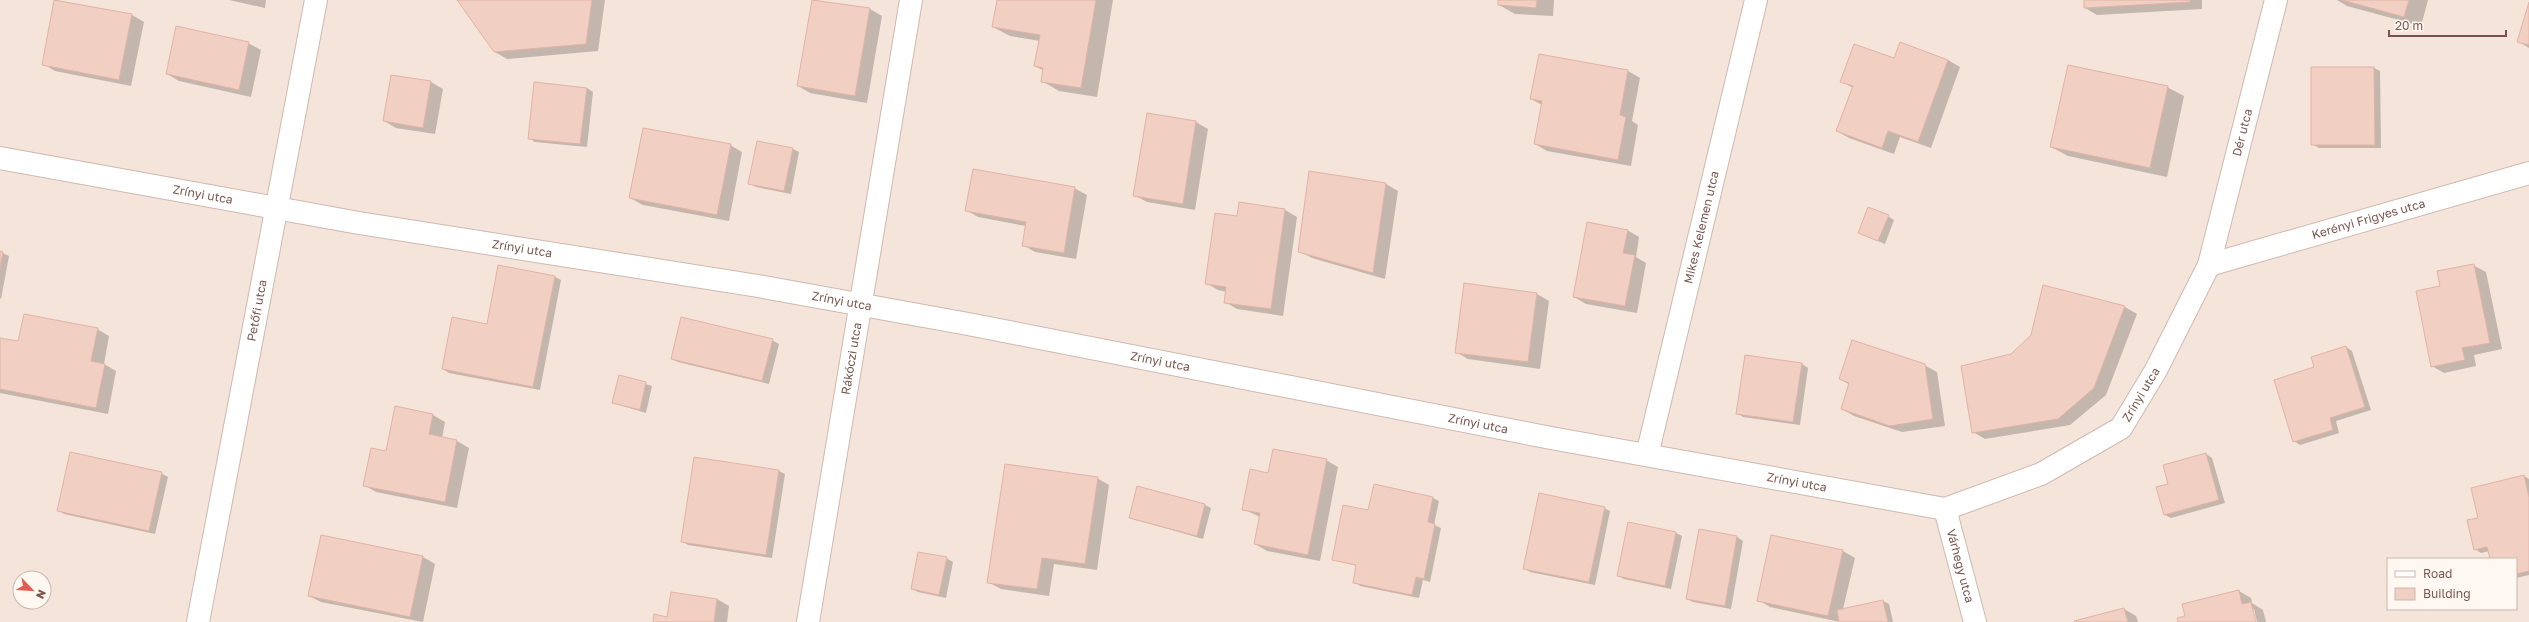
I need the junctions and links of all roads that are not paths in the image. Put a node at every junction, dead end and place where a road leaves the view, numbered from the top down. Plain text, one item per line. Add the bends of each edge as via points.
1 (316, 0) edge
2 (911, 0) edge
3 (1756, 0) edge
4 (2276, 0) edge
5 (0, 158) edge
6 (2529, 173) edge
7 (277, 208) junction
8 (2209, 265) junction
9 (860, 305) junction
10 (1647, 455) junction
11 (1945, 509) junction
12 (198, 622) edge
13 (808, 622) edge
14 (1975, 622) edge

1 - 7 street, Petőfi utca
2 - 9 street, Rákóczi utca
3 - 10 street, Mikes Kelemen utca
4 - 8 street, Dér utca
5 - 7 street, Zrínyi utca
6 - 8 street, Kerényi Frigyes utca
7 - 9 street, Zrínyi utca
7 - 12 street, Petőfi utca
8 - 11 street, Zrínyi utca via 2156,370 2120,428 2041,474
9 - 10 street, Zrínyi utca
9 - 13 street, Rákóczi utca
10 - 11 street, Zrínyi utca
11 - 14 street, Várhegy utca

